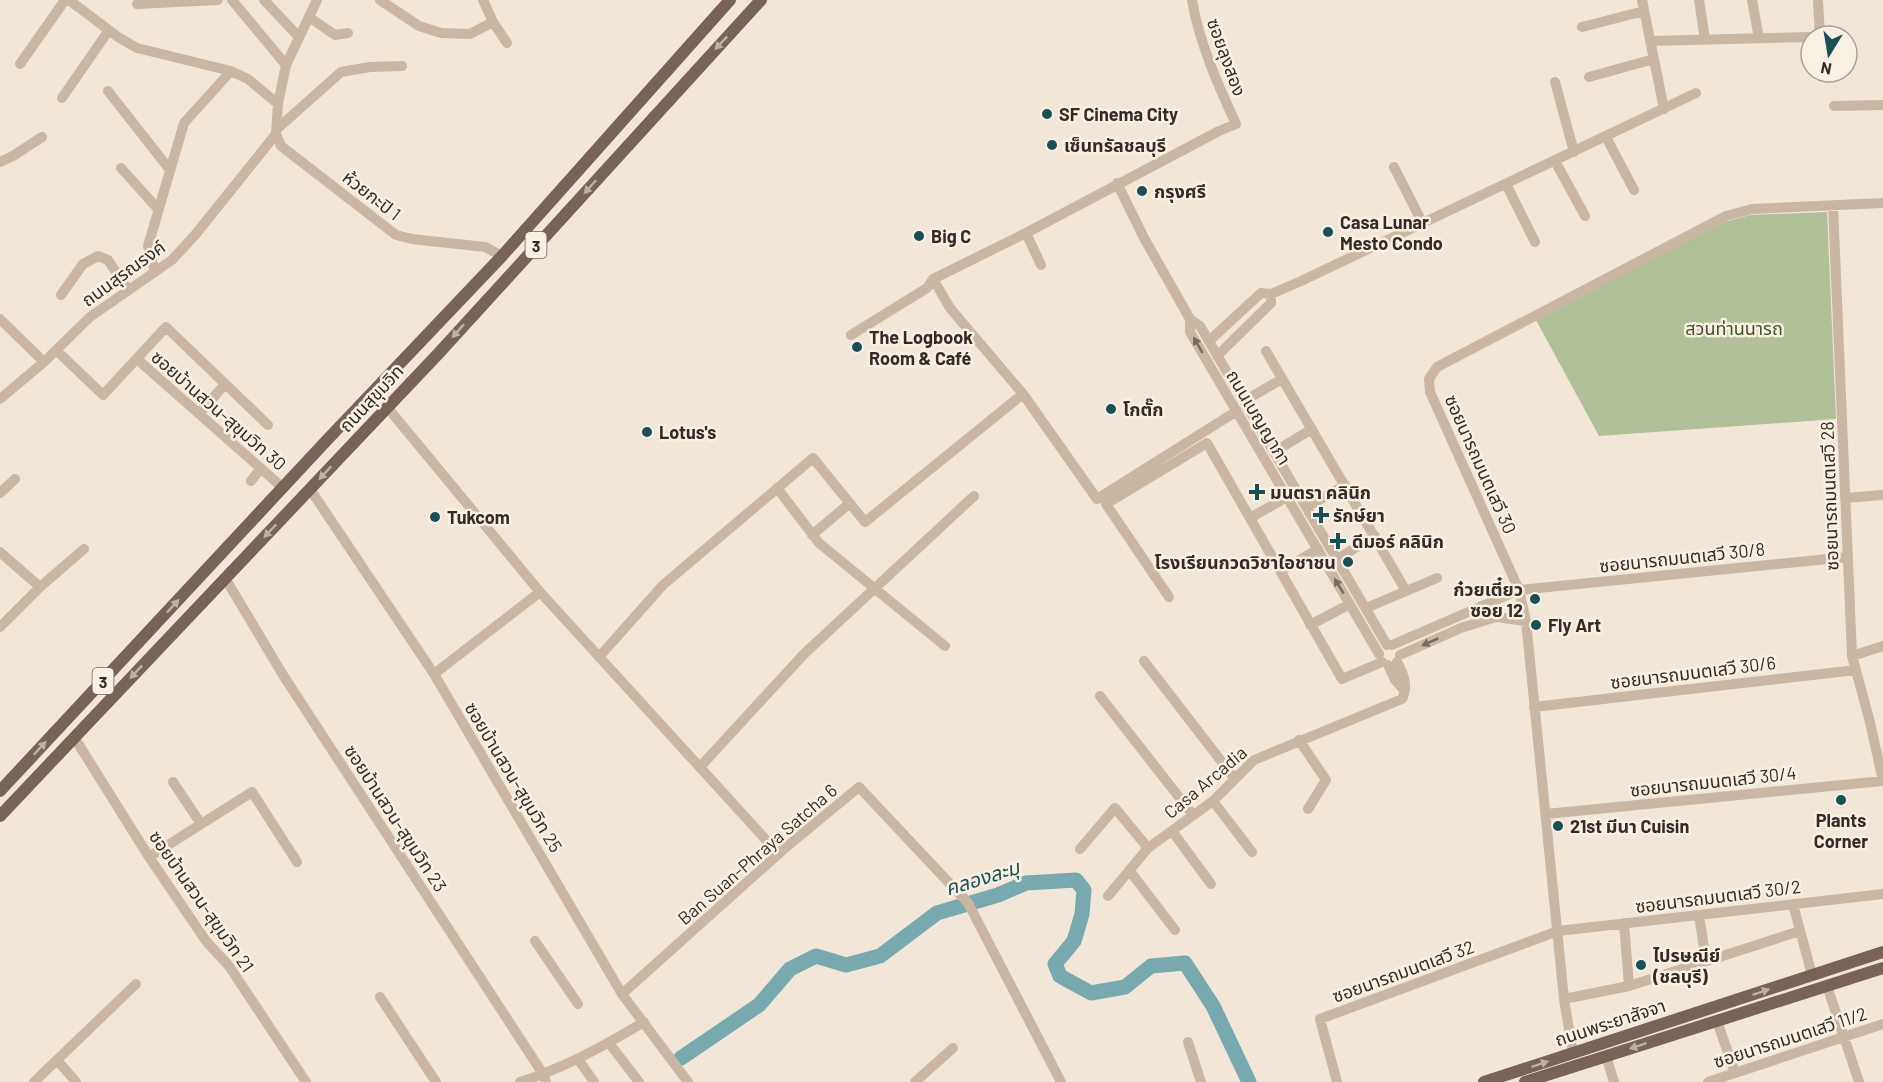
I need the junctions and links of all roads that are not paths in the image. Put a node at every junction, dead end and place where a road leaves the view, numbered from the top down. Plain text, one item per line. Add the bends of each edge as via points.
1 (67, 0) edge
2 (218, 0) edge
3 (232, 0) edge
4 (264, 0) edge
5 (317, 0) edge
6 (380, 0) edge
7 (483, 0) edge
8 (730, 0) edge
9 (761, 0) edge
10 (1192, 0) edge
11 (1699, 0) edge
12 (1752, 0) edge
13 (1818, 0) edge
14 (137, 4) dead end
15 (1643, 5) edge
16 (309, 17) junction
17 (493, 22) junction
18 (1819, 24) edge
19 (1582, 27) dead end
20 (109, 30) junction
21 (348, 33) dead end
22 (298, 36) junction
23 (1799, 37) edge
24 (1759, 38) junction
25 (1705, 39) junction
26 (1650, 41) junction
27 (507, 43) dead end
28 (1654, 59) junction
29 (20, 64) dead end
30 (286, 65) junction
31 (402, 66) dead end
32 (231, 71) junction
33 (1588, 77) dead end
34 (1555, 82) dead end
35 (108, 91) dead end
36 (1696, 93) dead end
37 (62, 98) dead end
38 (278, 104) junction
39 (1883, 105) edge
40 (1834, 106) dead end
41 (1664, 109) junction
42 (276, 132) junction
43 (42, 137) dead end
44 (1606, 137) junction
45 (1574, 152) junction
46 (1555, 161) junction
47 (0, 162) edge
48 (1394, 167) dead end
49 (121, 168) dead end
50 (170, 170) junction
51 (1117, 183) junction
52 (1506, 184) junction
53 (1634, 190) dead end
54 (1883, 203) edge
55 (1833, 206) junction
56 (158, 208) junction
57 (1585, 216) dead end
58 (1423, 224) junction
59 (1026, 233) junction
60 (1535, 242) dead end
61 (502, 256) junction
62 (1041, 265) dead end
63 (155, 272) junction
64 (933, 279) junction
65 (128, 290) junction
66 (1271, 294) junction
67 (61, 295) dead end
68 (0, 319) edge
69 (1190, 319) junction
70 (851, 335) dead end
71 (1209, 341) junction
72 (56, 350) junction
73 (1266, 351) dead end
74 (1217, 356) junction
75 (137, 359) junction
76 (44, 362) junction
77 (1282, 379) junction
78 (225, 384) junction
79 (1023, 394) junction
80 (0, 399) edge
81 (1244, 401) junction
82 (387, 407) junction
83 (1236, 411) junction
84 (199, 414) junction
85 (1256, 421) junction
86 (268, 425) dead end
87 (1246, 427) junction
88 (1311, 429) junction
89 (1274, 452) junction
90 (261, 468) junction
91 (15, 478) dead end
92 (250, 481) dead end
93 (1345, 485) junction
94 (283, 488) junction
95 (777, 488) junction
96 (310, 489) junction
97 (0, 492) edge
98 (1883, 495) edge
99 (974, 496) dead end
100 (1287, 497) junction
101 (1845, 498) junction
102 (850, 503) junction
103 (1307, 507) junction
104 (1250, 518) junction
105 (1314, 531) junction
106 (812, 535) junction
107 (1375, 536) junction
108 (84, 549) dead end
109 (1318, 549) junction
110 (0, 552) edge
111 (1848, 557) junction
112 (1337, 559) junction
113 (206, 571) junction
114 (1281, 572) junction
115 (1437, 578) dead end
116 (222, 581) junction
117 (40, 587) junction
118 (875, 588) junction
119 (1519, 590) junction
120 (1406, 591) junction
121 (540, 592) junction
122 (1169, 597) dead end
123 (1350, 604) junction
124 (1366, 608) junction
125 (1457, 616) junction
126 (1526, 621) junction
127 (1310, 626) junction
128 (0, 627) edge
129 (1461, 628) junction
130 (945, 645) dead end
131 (1390, 645) junction
132 (1883, 646) edge
133 (1852, 656) junction
134 (599, 657) junction
135 (1389, 659) junction
136 (1144, 661) dead end
137 (1856, 670) junction
138 (434, 674) junction
139 (1100, 696) dead end
140 (1534, 707) junction
141 (74, 738) junction
142 (1299, 740) junction
143 (700, 767) junction
144 (1235, 778) junction
145 (1883, 781) edge
146 (173, 782) dead end
147 (0, 791) edge
148 (1213, 801) junction
149 (1308, 809) dead end
150 (1546, 814) junction
151 (1193, 815) junction
152 (0, 816) edge
153 (201, 824) junction
154 (1172, 831) junction
155 (1148, 848) junction
156 (1080, 849) dead end
157 (1252, 852) dead end
158 (779, 854) junction
159 (149, 857) junction
160 (297, 862) dead end
161 (1129, 870) junction
162 (1211, 884) dead end
163 (1883, 894) edge
164 (1108, 896) dead end
165 (1793, 904) junction
166 (1699, 915) junction
167 (1624, 923) junction
168 (1175, 930) dead end
169 (1557, 931) junction
170 (1800, 931) junction
171 (535, 941) dead end
172 (1883, 952) edge
173 (1706, 961) junction
174 (1883, 968) edge
175 (1812, 975) junction
176 (136, 984) dead end
177 (1629, 986) junction
178 (1827, 986) junction
179 (622, 994) junction
180 (380, 997) dead end
181 (1564, 999) junction
182 (578, 1004) dead end
183 (1717, 1021) junction
184 (644, 1022) junction
185 (1883, 1024) edge
186 (1844, 1036) junction
187 (1188, 1042) dead end
188 (609, 1043) junction
189 (953, 1048) dead end
190 (1573, 1053) junction
191 (1605, 1056) junction
192 (578, 1059) junction
193 (57, 1060) junction
194 (1735, 1073) junction
195 (545, 1078) edge
196 (34, 1082) edge
197 (76, 1082) edge
198 (306, 1082) edge
199 (436, 1082) edge
200 (520, 1082) edge
201 (594, 1082) edge
202 (639, 1082) edge
203 (688, 1082) edge
204 (915, 1082) edge
205 (1061, 1082) edge
206 (1201, 1082) edge
207 (1337, 1082) edge
208 (1484, 1082) edge
209 (1525, 1082) edge
210 (1614, 1082) edge
211 (1708, 1082) edge
212 (1859, 1082) edge

1 - 20 street
1 - 29 street
2 - 14 street
3 - 30 street
4 - 22 street
5 - 16 street
6 - 17 street via 419,26 441,33 470,34
7 - 17 street
8 - 61 main road, ถนนสุขุมวิท / 3
9 -> 82 main road, ถนนสุขุมวิท / 3
10 - 51 street, ซอยลุงสอง via 1211,65 1236,124
11 - 25 street
12 - 24 street
13 - 18 street
15 - 19 street
15 - 26 street
16 - 21 street via 335,35
16 - 22 street
17 - 27 street
20 - 32 street via 137,48
20 - 37 street
22 - 30 street
23 - 24 street
24 - 25 street
25 - 26 street
26 - 28 street
28 - 33 street
28 - 41 street
30 - 38 street
31 - 42 street, ถนนสุรณรงค์ via 341,72
32 - 38 street via 248,79
32 - 50 street via 184,123
34 - 45 street
35 - 50 street
36 - 41 street
38 - 42 street
39 - 40 street
41 - 44 street
42 - 61 street, ห้วยกะปิ 1 via 281,146 396,235 484,248
42 - 63 street, ถนนสุรณรงค์ via 195,235
43 - 47 street
44 - 45 street
44 - 53 street
45 - 46 street
46 - 52 street
46 - 57 street
48 - 58 street
49 - 56 street
50 - 56 street
51 - 59 street
51 - 69 street, ถนนเบญญาภา
52 - 58 street
52 - 60 street
54 - 55 street, ซอยนารถมนตเสวี 30
55 - 101 street, ซอยนารถมนตเสวี 28
55 - 119 street, ซอยนารถมนตเสวี 30 via 1752,208 1726,216 1437,367 1429,379 1430,392
56 - 63 street via 148,246
58 - 66 street
59 - 62 street
59 - 64 street
61 - 94 main road, ถนนสุขุมวิท / 3
63 - 65 street, ถนนสุรณรงค์
64 - 70 street via 927,288
64 - 79 street via 950,308
65 - 67 street via 108,260 98,256 83,264
65 - 72 street, ถนนสุรณรงค์ via 90,317
66 - 71 street via 1261,293
66 - 74 street via 1271,303
68 - 76 street
69 - 71 street, ถนนเบญญาภา
83 -> 69 street, ถนนเบญญาภา via 1190,332
71 - 74 street, ถนนเบญญาภา
72 - 75 street, ซอยบ้านสวน-สุขุมวิท 30 via 104,395
72 - 76 street, ถนนสุรณรงค์
73 - 77 street
74 - 81 street, ถนนเบญญาภา
75 - 78 street via 166,327
75 - 84 street, ซอยบ้านสวน-สุขุมวิท 30
76 - 80 street, ถนนสุรณรงค์
77 - 81 street
77 - 88 street
78 - 84 street
78 - 86 street
79 - 83 street via 1097,499
79 - 102 street via 866,522
81 - 85 street, ถนนเบญญาภา
82 -> 96 main road, ถนนสุขุมวิท / 3
82 - 121 street
83 - 87 street, ถนนเบญญาภา
84 - 90 street, ซอยบ้านสวน-สุขุมวิท 30
85 - 87 street
85 - 89 street, ถนนเบญญาภา
87 - 100 street, ถนนเบญญาภา
88 - 89 street
88 - 93 street
89 - 103 street, ถนนเบญญาภา
90 - 92 street
90 - 94 street, ซอยบ้านสวน-สุขุมวิท 30
91 - 97 street
93 - 103 street
93 - 107 street
94 - 113 main road, ถนนสุขุมวิท / 3
95 - 102 street via 813,458
95 - 106 street
95 - 134 street via 663,585
96 -> 116 main road, ถนนสุขุมวิท / 3
96 - 138 street, ซอยบ้านสวน-สุขุมวิท 25
98 - 101 street
99 - 118 street
100 - 104 street
100 - 105 street, ถนนเบญญาภา
101 - 111 street, ซอยนารถมนตเสวี 28
102 - 106 street
103 - 105 street, ถนนเบญญาภา
104 - 114 street
104 - 122 street via 1207,443 1106,504
105 - 109 street, ถนนเบญญาภา
105 - 112 street, ถนนเบญญาภา
106 - 118 street
107 - 112 street
107 - 120 street
108 - 117 street
109 - 114 street
123 -> 109 street, ถนนเบญญาภา
110 - 117 street
111 - 119 street, ซอยนารถมนตเสวี 30/8
111 - 133 street, ซอยนารถมนตเสวี 28
112 - 124 street, ถนนเบญญาภา
113 - 116 main road
147 -> 113 main road, ถนนสุขุมวิท / 3
114 - 127 street
115 - 120 street
116 -> 141 main road, ถนนสุขุมวิท / 3
116 - 195 street, ซอยบ้านสวน-สุขุมวิท 23
117 - 128 street
118 - 130 street
118 - 143 street via 804,654
119 - 125 street, ซอยนารถมนตเสวี 30/8
119 - 126 street, ซอยนารถมนตเสวี 30
120 - 124 street
121 - 134 street
121 - 138 street
123 - 127 street
123 - 135 street, ถนนเบญญาภา
124 - 131 street, ถนนเบญญาภา
125 - 129 street
125 - 131 street, ซอยนารถมนตเสวี 30/8
126 - 129 street via 1497,617
126 - 140 street, ซอยนารถมนตเสวี 30
127 - 135 street via 1342,679
129 -> 135 street
131 - 135 street via 1382,648
131 - 135 street, ถนนเบญญาภา via 1398,649
132 - 133 street
133 - 137 street, ซอยนารถมนตเสวี 28
134 - 143 street
135 - 142 street, Casa Arcadia via 1405,677 1402,699
136 - 144 street
137 - 140 street, ซอยนารถมนตเสวี 30/6
137 - 145 street, ซอยนารถมนตเสวี 28
138 - 179 street, ซอยบ้านสวน-สุขุมวิท 25
139 - 151 street
140 - 150 street, ซอยนารถมนตเสวี 30
141 - 152 main road, ถนนสุขุมวิท / 3
141 - 159 street, ซอยบ้านสวน-สุขุมวิท 21
142 - 144 street, Casa Arcadia via 1254,760
142 - 149 street via 1326,780
143 - 158 street
144 - 148 street, Casa Arcadia
145 - 150 street, ซอยนารถมนตเสวี 30/4
146 - 153 street
148 - 151 street, Casa Arcadia
148 - 157 street
150 - 169 street, ซอยนารถมนตเสวี 30
151 - 154 street, Casa Arcadia
153 - 159 street
153 - 160 street via 252,792
154 - 155 street, Casa Arcadia
154 - 162 street
155 - 156 street via 1115,808
155 - 161 street, Casa Arcadia
158 - 179 street, Ban Suan-Phraya Satcha 6
158 - 205 street, Ban Suan-Phraya Satcha 6 via 859,787 963,898
159 - 198 street, ซอยบ้านสวน-สุขุมวิท 21 via 206,941 229,966
161 - 164 street, Casa Arcadia
161 - 168 street
163 - 165 street, ซอยนารถมนตเสวี 30/2
165 - 166 street, ซอยนารถมนตเสวี 30/2
165 - 170 street
166 - 167 street, ซอยนารถมนตเสวี 30/2
166 - 173 street
167 - 169 street, ซอยนารถมนตเสวี 30/2
167 - 177 street
169 - 181 street, ซอยนารถมนตเสวี 30
169 - 207 street, ซอยนารถมนตเสวี 32 via 1320,1019
170 - 173 street
170 - 175 street
171 - 182 street
172 - 175 main road, ถนนพระยาสัจจา
173 - 177 street
174 - 178 main road, ถนนพระยาสัจจา
190 -> 175 main road, ถนนพระยาสัจจา
176 - 193 street
177 - 181 street
178 - 183 main road, ถนนพระยาสัจจา
178 - 186 street
179 - 184 street, ซอยบ้านสวน-สุขุมวิท 25
180 - 199 street
181 - 190 street, ซอยนารถมนตเสวี 30
183 -> 191 main road, ถนนพระยาสัจจา
183 - 194 street
184 - 188 street
184 - 203 street, ซอยบ้านสวน-สุขุมวิท 25
185 - 186 street, ซอยนารถมนตเสวี 11/2
186 - 194 street, ซอยนารถมนตเสวี 11/2
186 - 212 street
187 - 206 street
188 - 192 street
188 - 202 street
189 - 204 street
208 -> 190 main road, ถนนพระยาสัจจา
191 - 209 main road, ถนนพระยาสัจจา
191 - 210 street
192 - 195 street
192 - 201 street
193 - 196 street
193 - 197 street
194 - 211 street, ซอยนารถมนตเสวี 11/2
195 - 200 street

